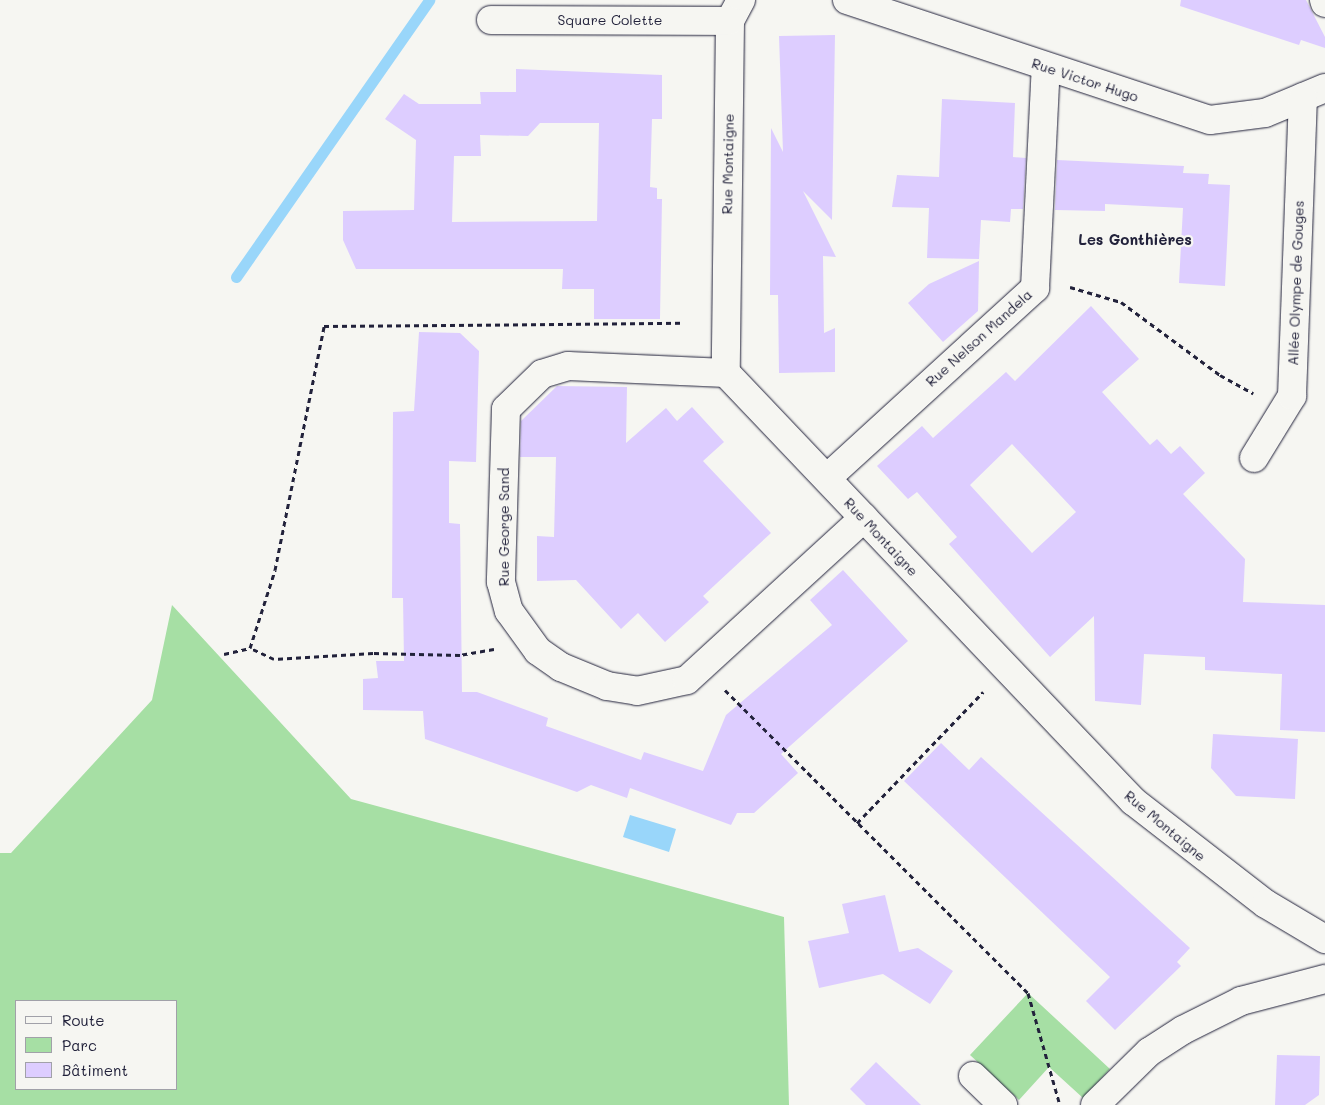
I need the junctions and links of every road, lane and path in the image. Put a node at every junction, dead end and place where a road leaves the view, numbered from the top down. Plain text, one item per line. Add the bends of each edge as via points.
1 (847, 0) edge
2 (736, 11) edge
3 (491, 20) dead end
4 (1046, 67) junction
5 (1314, 92) edge
6 (1035, 288) junction
7 (683, 323) dead end
8 (726, 373) junction
9 (1292, 396) junction
10 (1254, 458) dead end
11 (827, 478) junction
12 (864, 518) junction
13 (522, 632) junction
14 (250, 648) junction
15 (224, 654) dead end
16 (704, 669) junction
17 (1004, 669) junction
18 (857, 823) junction
19 (1325, 939) edge
20 (1325, 980) edge
21 (973, 1076) dead end
22 (1003, 1105) edge
23 (1060, 1105) edge
24 (1095, 1105) edge

1 - 4 street, Rue Victor Hugo
2 - 3 street, Square Colette
2 - 8 street, Rue Montaigne
4 - 5 street, Rue Victor Hugo via 1210,120 1265,113
4 - 6 street, Rue Nelson Mandela
5 - 9 street, Allée Olympe de Gouges
6 - 9 path via 1075,287 1121,302 1220,375 1254,393
6 - 11 street, Rue Nelson Mandela
7 - 14 path via 324,326 274,570
8 - 11 street, Rue Montaigne
8 - 13 street, Rue George Sand via 568,366 542,374 506,410 501,582 509,611
9 - 10 street, Allée Olympe de Gouges
11 - 12 street, Rue Montaigne
12 - 16 street, Rue George Sand
12 - 17 street, Rue Montaigne
13 - 14 path via 486,654 373,653 274,659
13 - 16 street, Rue George Sand via 538,651 561,667 607,686 637,691 661,689
14 - 15 path
16 - 18 path
17 - 18 path
17 - 19 street, Rue Montaigne via 1133,801 1266,904
18 - 23 path via 1028,993
20 - 24 street via 1242,1001 1183,1030 1149,1052
21 - 22 street

